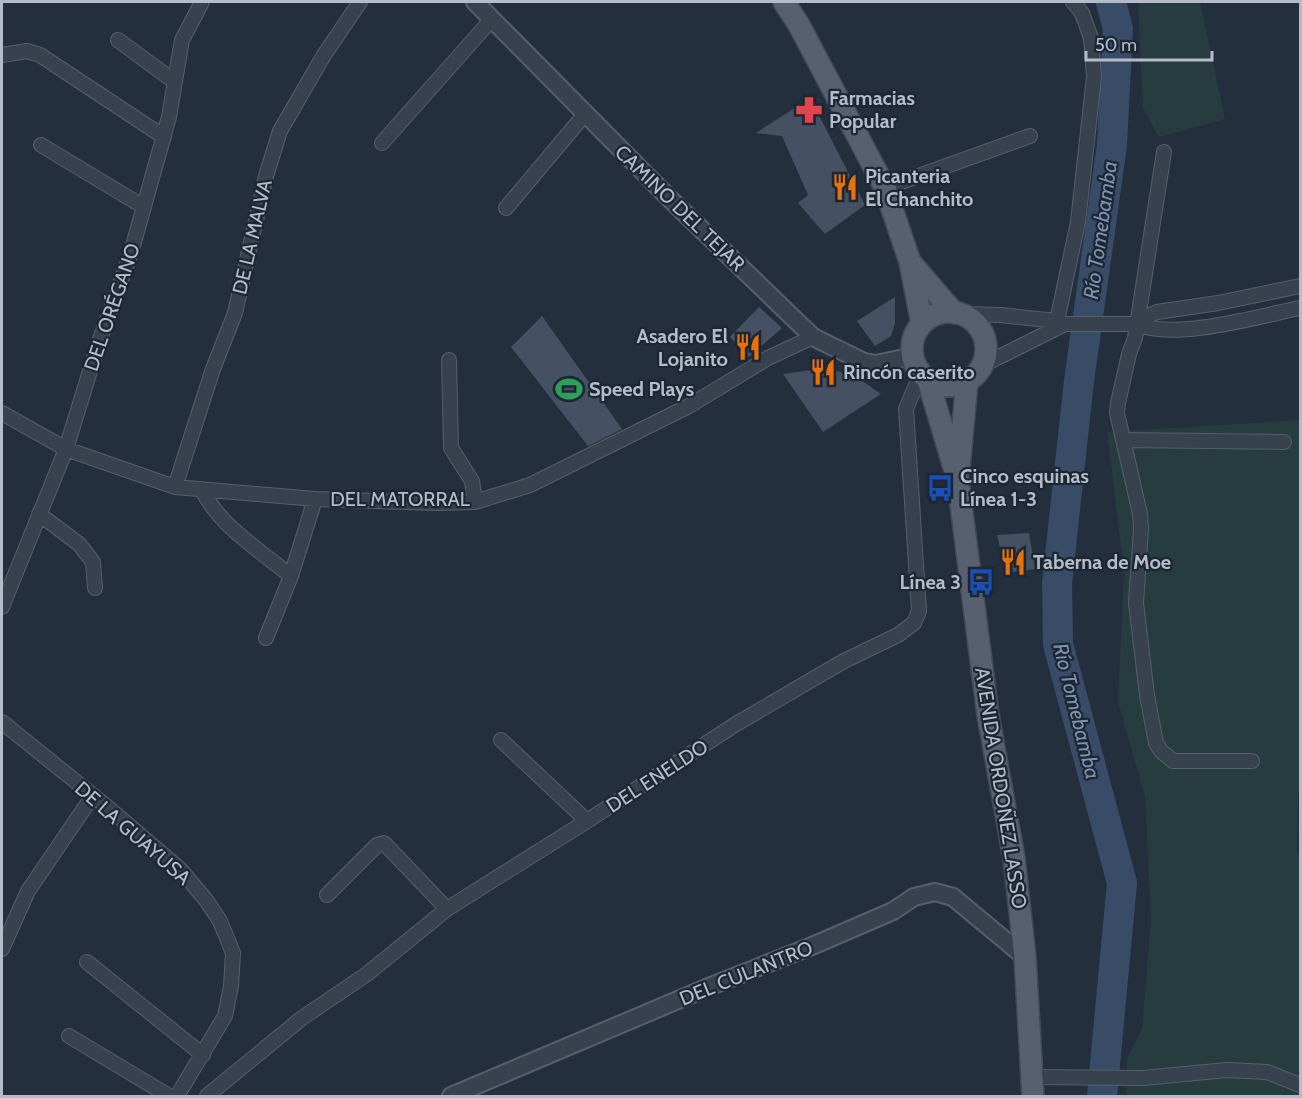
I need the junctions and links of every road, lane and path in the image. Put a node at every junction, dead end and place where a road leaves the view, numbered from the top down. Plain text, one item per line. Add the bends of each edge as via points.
1 (202, 2) edge
2 (360, 2) edge
3 (475, 2) edge
4 (784, 2) edge
5 (1073, 2) edge
6 (492, 19) junction
7 (118, 40) dead end
8 (2, 55) edge
9 (175, 82) junction
10 (585, 114) junction
11 (1030, 136) dead end
12 (164, 137) junction
13 (382, 143) dead end
14 (42, 145) dead end
15 (1164, 152) dead end
16 (885, 188) junction
17 (144, 207) junction
18 (506, 208) dead end
19 (910, 262) junction
20 (1300, 286) edge
21 (1300, 308) edge
22 (958, 313) junction
23 (1064, 323) junction
24 (922, 324) junction
25 (1133, 324) junction
26 (813, 337) junction
27 (449, 360) dead end
28 (983, 365) junction
29 (920, 370) junction
30 (967, 382) junction
31 (2, 413) edge
32 (1123, 440) junction
33 (1284, 442) dead end
34 (66, 449) junction
35 (958, 481) junction
36 (176, 487) junction
37 (202, 489) junction
38 (315, 499) junction
39 (475, 502) junction
40 (39, 514) junction
41 (291, 576) junction
42 (95, 588) dead end
43 (2, 607) edge
44 (266, 638) dead end
45 (2, 722) edge
46 (501, 740) dead end
47 (1252, 761) dead end
48 (92, 797) junction
49 (587, 821) junction
50 (327, 895) dead end
51 (447, 909) junction
52 (2, 949) edge
53 (1025, 957) junction
54 (87, 962) dead end
55 (69, 1036) dead end
56 (203, 1055) junction
57 (1300, 1085) edge
58 (1033, 1087) edge
59 (169, 1096) edge
60 (177, 1096) edge
61 (207, 1096) edge
62 (451, 1096) edge

1 - 9 street, DEL ORÉGANO via 182,40
2 - 36 street, DE LA MALVA via 280,131 235,313
3 - 6 street, CAMINO DEL TEJAR
4 - 16 main road
5 - 23 street via 1082,13 1091,38 1094,77
6 - 10 street, CAMINO DEL TEJAR
6 - 13 street
7 - 9 street
8 - 12 street via 27,51 40,55
9 - 12 street, DEL ORÉGANO
10 - 18 street
10 - 26 street, CAMINO DEL TEJAR
11 - 16 street
12 - 17 street, DEL ORÉGANO
14 - 17 street
15 - 25 street
16 - 19 main road
17 - 34 street, DEL ORÉGANO
19 - 22 main road
19 - 24 main road
20 - 25 street via 1157,312
21 - 25 street via 1178,330
22 - 23 street
22 - 24 main road via 942,313
22 - 28 main road via 974,321 983,335
23 - 25 street
23 - 28 street
24 - 29 main road via 912,345
25 - 32 street via 1117,413
26 - 29 street, CAMINO DEL TEJAR via 864,362
26 - 39 street, DEL MATORRAL via 768,358 688,406 530,485
27 - 39 street via 451,448 472,481
28 - 30 main road
29 - 30 main road via 947,387
29 - 35 main road, AVENIDA ORDOÑEZ LASSO
29 - 49 street, DEL ENELDO via 906,409 920,611 914,623 736,724
30 - 35 main road, AVENIDA ORDOÑEZ LASSO
31 - 34 street, DEL MATORRAL
32 - 33 street
32 - 47 street via 1140,514 1136,603 1156,743 1173,761
34 - 36 street, DEL MATORRAL
34 - 40 street, DEL ORÉGANO
35 - 53 main road, AVENIDA ORDOÑEZ LASSO
36 - 37 street, DEL MATORRAL
37 - 38 street, DEL MATORRAL
37 - 41 street via 225,521
38 - 39 street, DEL MATORRAL
38 - 41 street
40 - 42 street via 79,544 93,562
40 - 43 street, DEL ORÉGANO
41 - 44 street
45 - 48 street, DE LA GUAYUSA
46 - 49 street
48 - 52 street via 28,891
48 - 56 street, DE LA GUAYUSA via 180,869 220,921 233,953 231,986 225,1016
49 - 51 street, DEL ENELDO
50 - 51 street via 377,845 384,843
51 - 61 street, DEL ENELDO via 367,974 302,1018
53 - 58 main road, AVENIDA ORDOÑEZ LASSO
53 - 62 street, DEL CULANTRO via 953,897 935,891
54 - 56 street
55 - 59 street
56 - 60 street, DE LA GUAYUSA
57 - 58 street via 1267,1072 1227,1070 1143,1078 1090,1078

